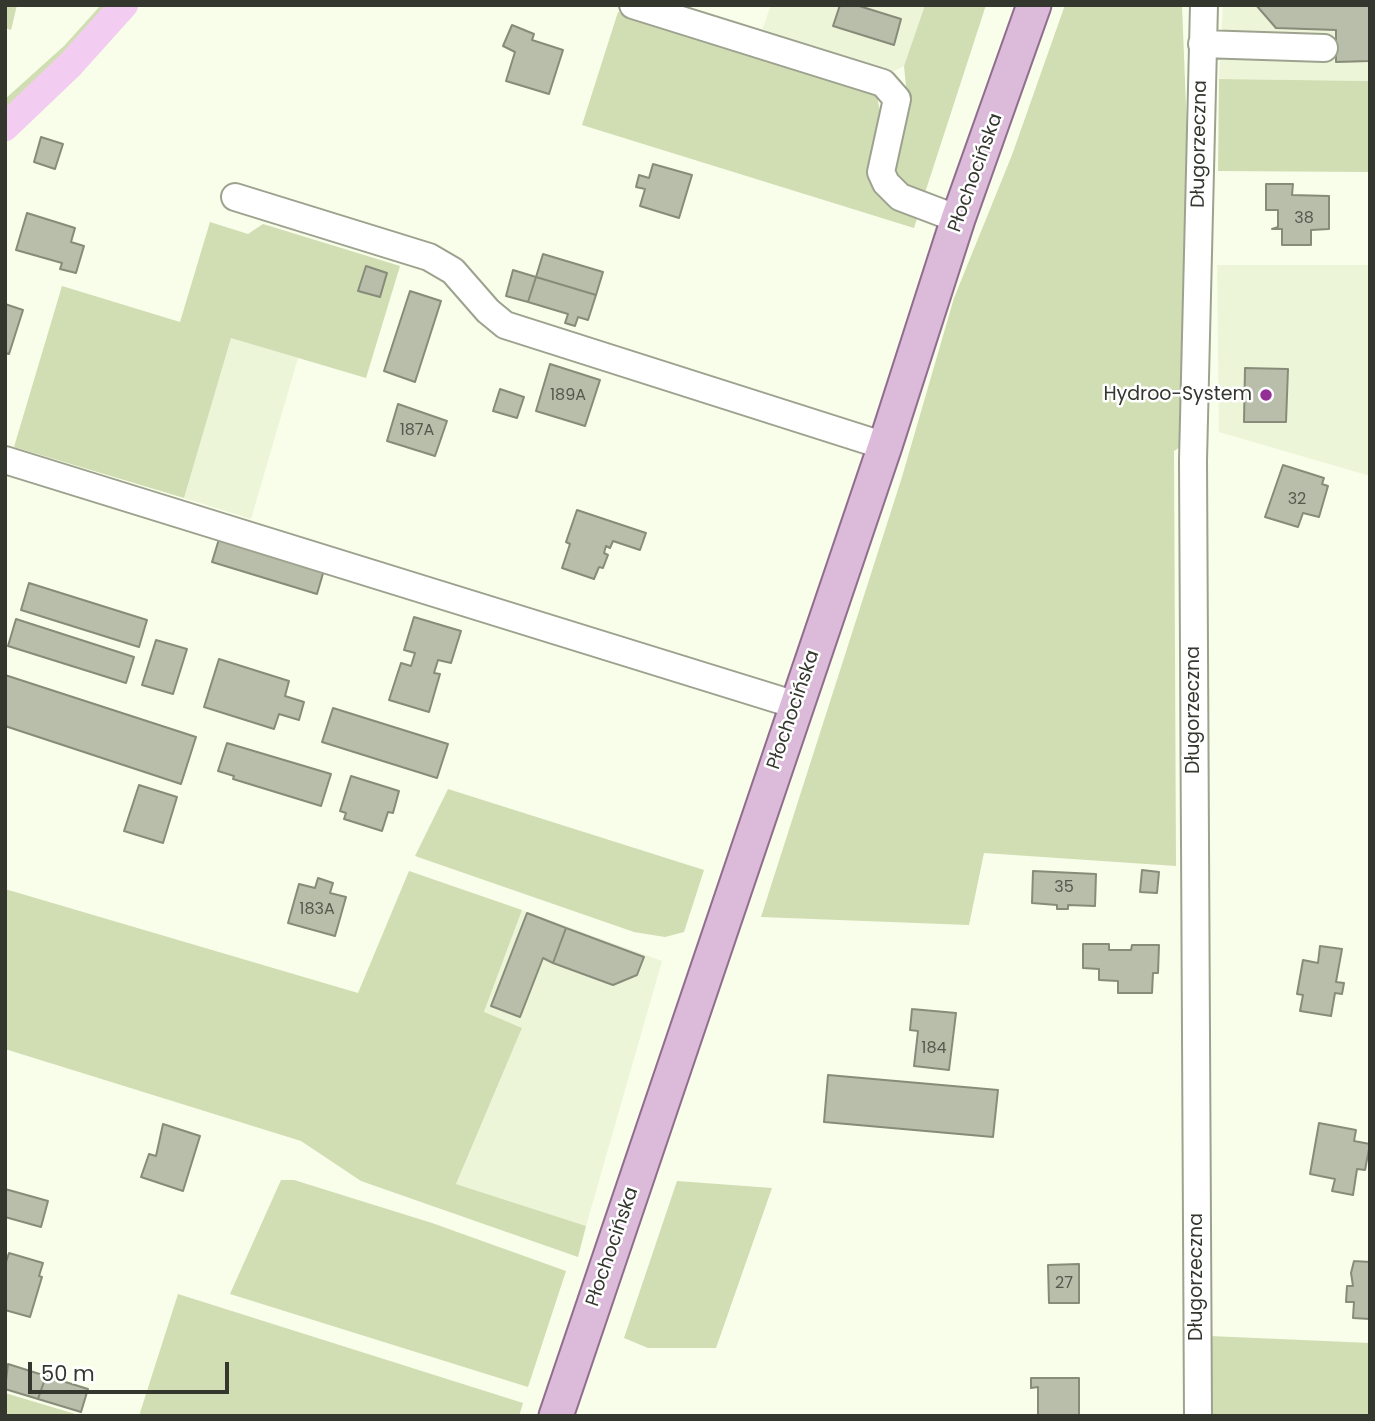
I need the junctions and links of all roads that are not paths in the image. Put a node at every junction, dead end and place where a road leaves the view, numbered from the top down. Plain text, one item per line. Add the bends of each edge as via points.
1 (633, 5) edge
2 (1034, 5) edge
3 (1204, 5) edge
4 (1202, 44) junction
5 (1324, 48) dead end
6 (235, 197) dead end
7 (958, 219) junction
8 (885, 446) junction
9 (5, 460) edge
10 (796, 705) junction
11 (556, 1416) edge
12 (1198, 1416) edge

1 - 7 street via 883,83 897,99 881,172 886,183 900,197
2 - 7 main road, Płochocińska
3 - 4 street, Długorzeczna
4 - 5 street
4 - 12 street, Długorzeczna via 1193,460
6 - 8 street via 429,257 453,271 505,325
7 - 8 main road, Płochocińska
8 - 10 main road, Płochocińska
9 - 10 street
10 - 11 main road, Płochocińska

